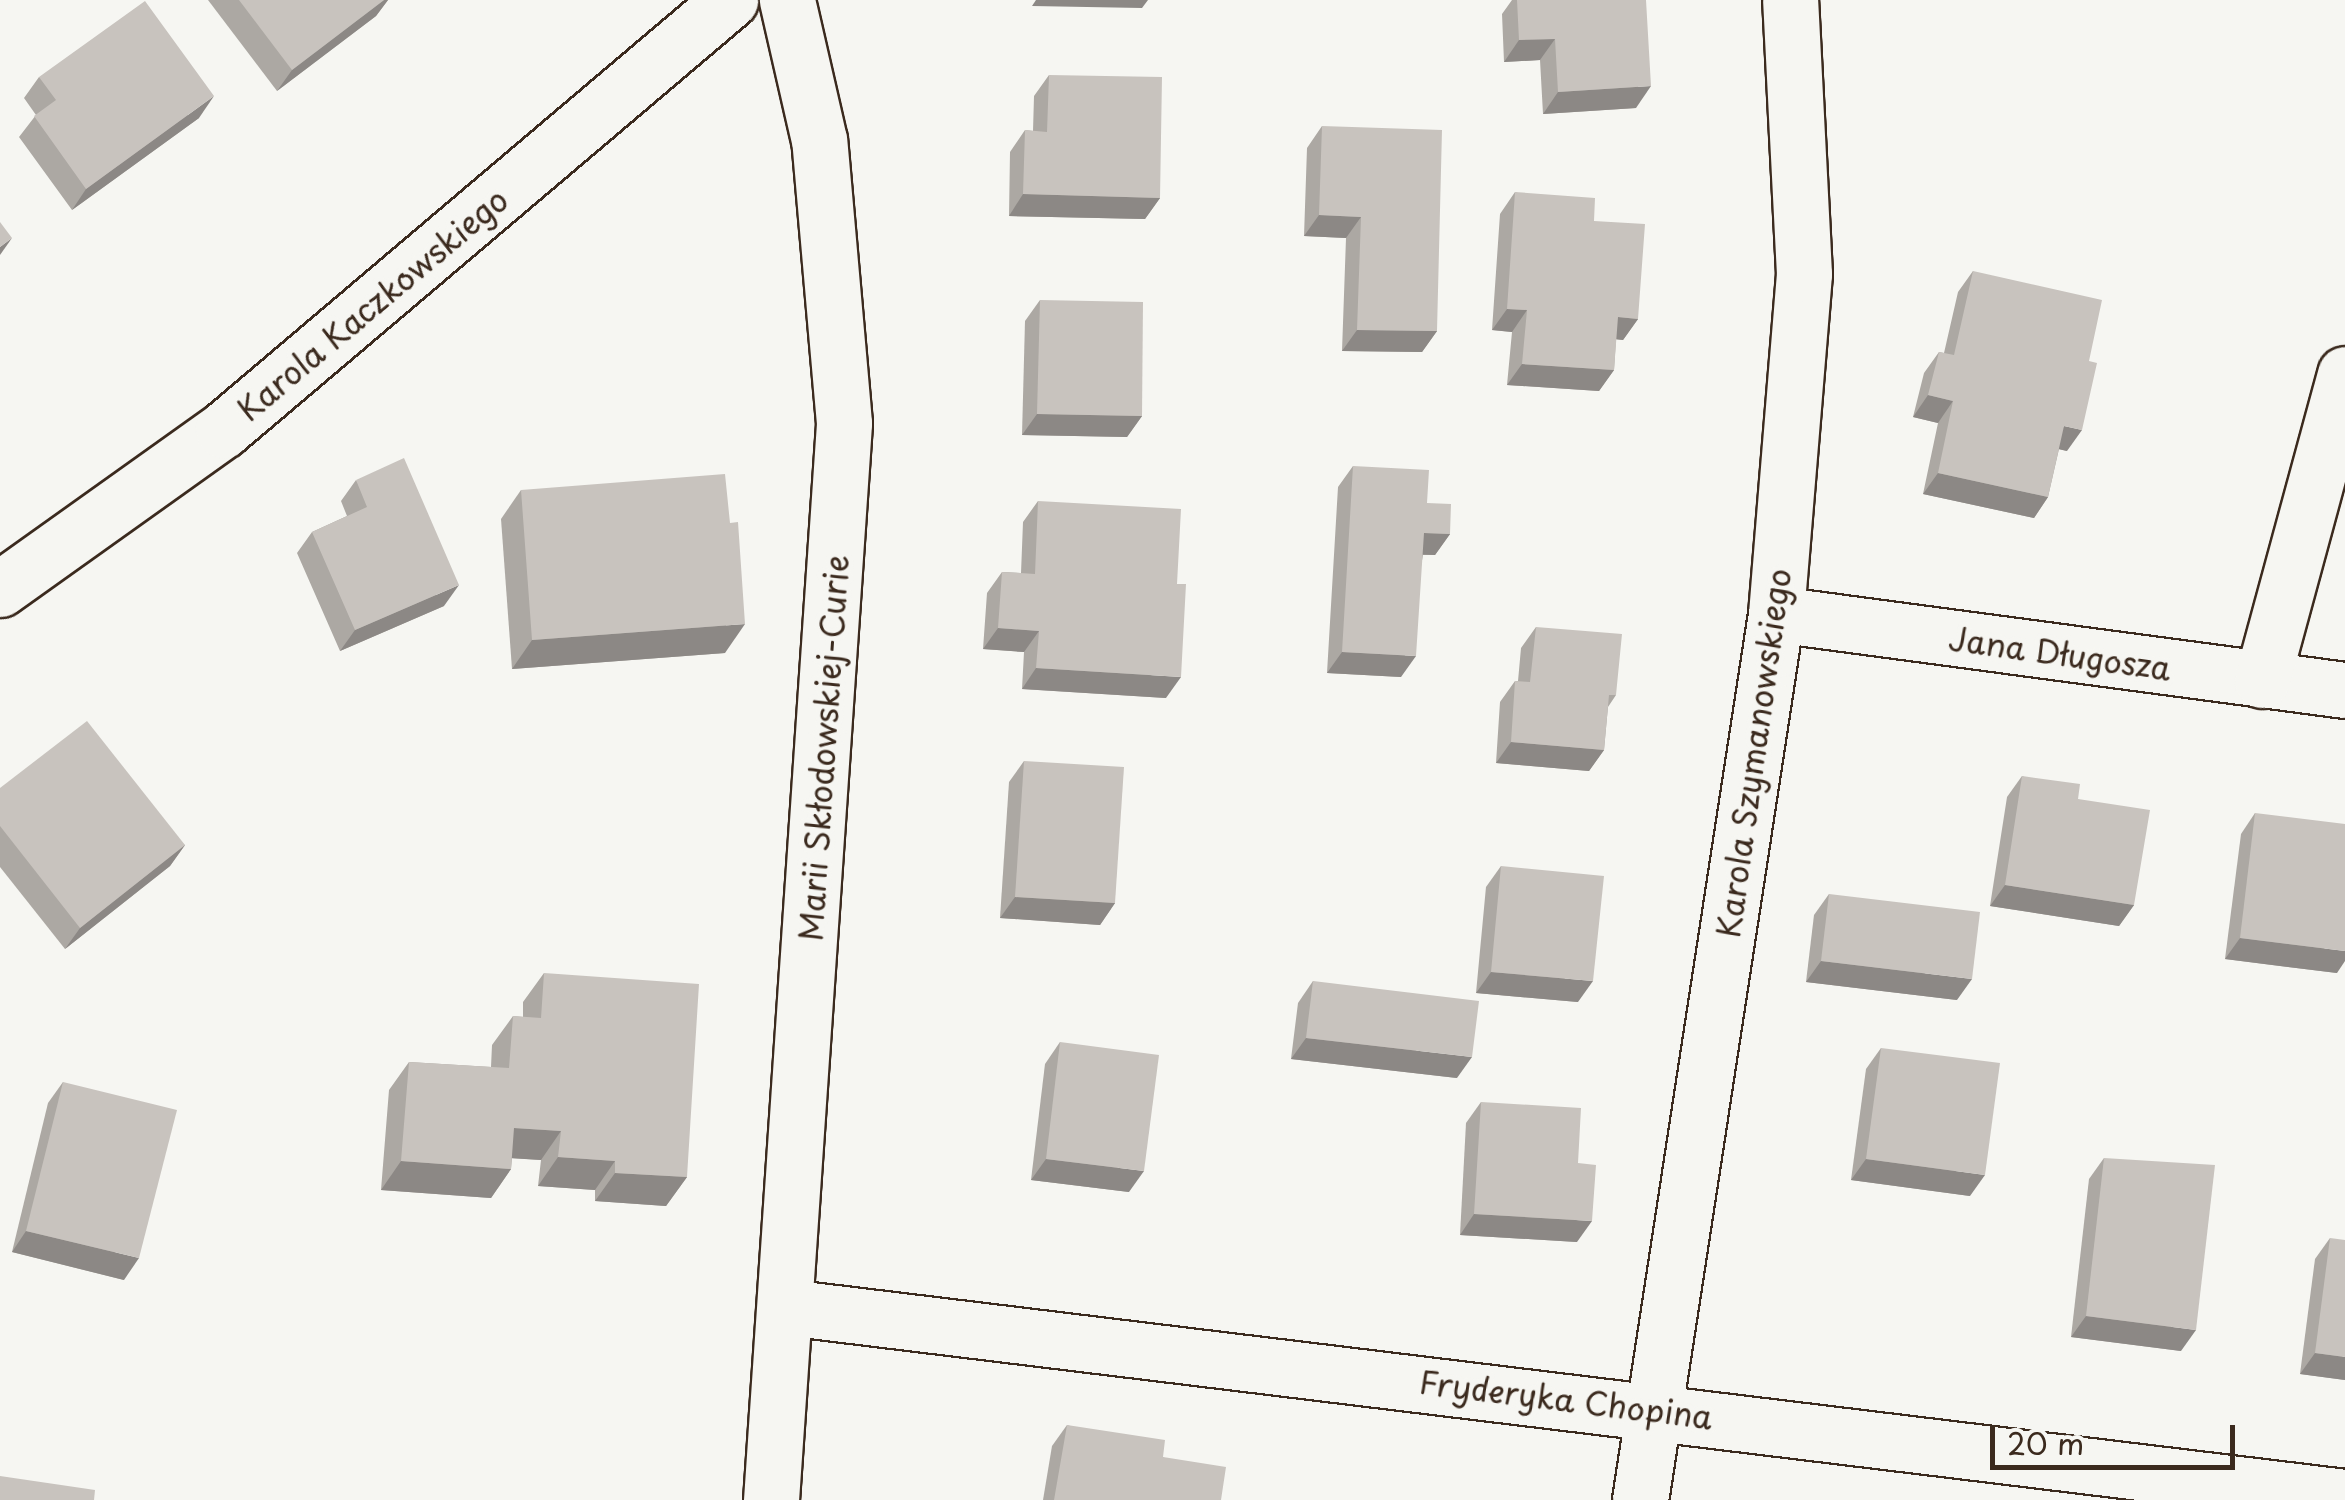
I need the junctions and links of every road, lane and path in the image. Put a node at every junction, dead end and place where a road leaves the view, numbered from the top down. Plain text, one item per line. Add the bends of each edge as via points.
1 (730, 0) edge
2 (786, 0) edge
3 (1790, 0) edge
4 (2345, 374) edge
5 (0, 588) edge
6 (1776, 614) junction
7 (2262, 680) junction
8 (2345, 690) edge
9 (786, 1308) junction
10 (1658, 1409) junction
11 (2345, 1497) edge
12 (771, 1500) edge
13 (1640, 1500) edge

1 - 5 street, Karola Kaczkowskiego via 223,430
2 - 9 street, Marii Skłodowskiej-Curie via 819,140 844,423
3 - 6 street, Karola Szymanowskiego via 1804,274
4 - 7 street
6 - 7 street, Jana Długosza
6 - 10 street, Karola Szymanowskiego
7 - 8 street, Jana Długosza
9 - 10 street, Fryderyka Chopina
9 - 12 street, Marii Skłodowskiej-Curie
10 - 11 street, Fryderyka Chopina
10 - 13 street, Karola Szymanowskiego

